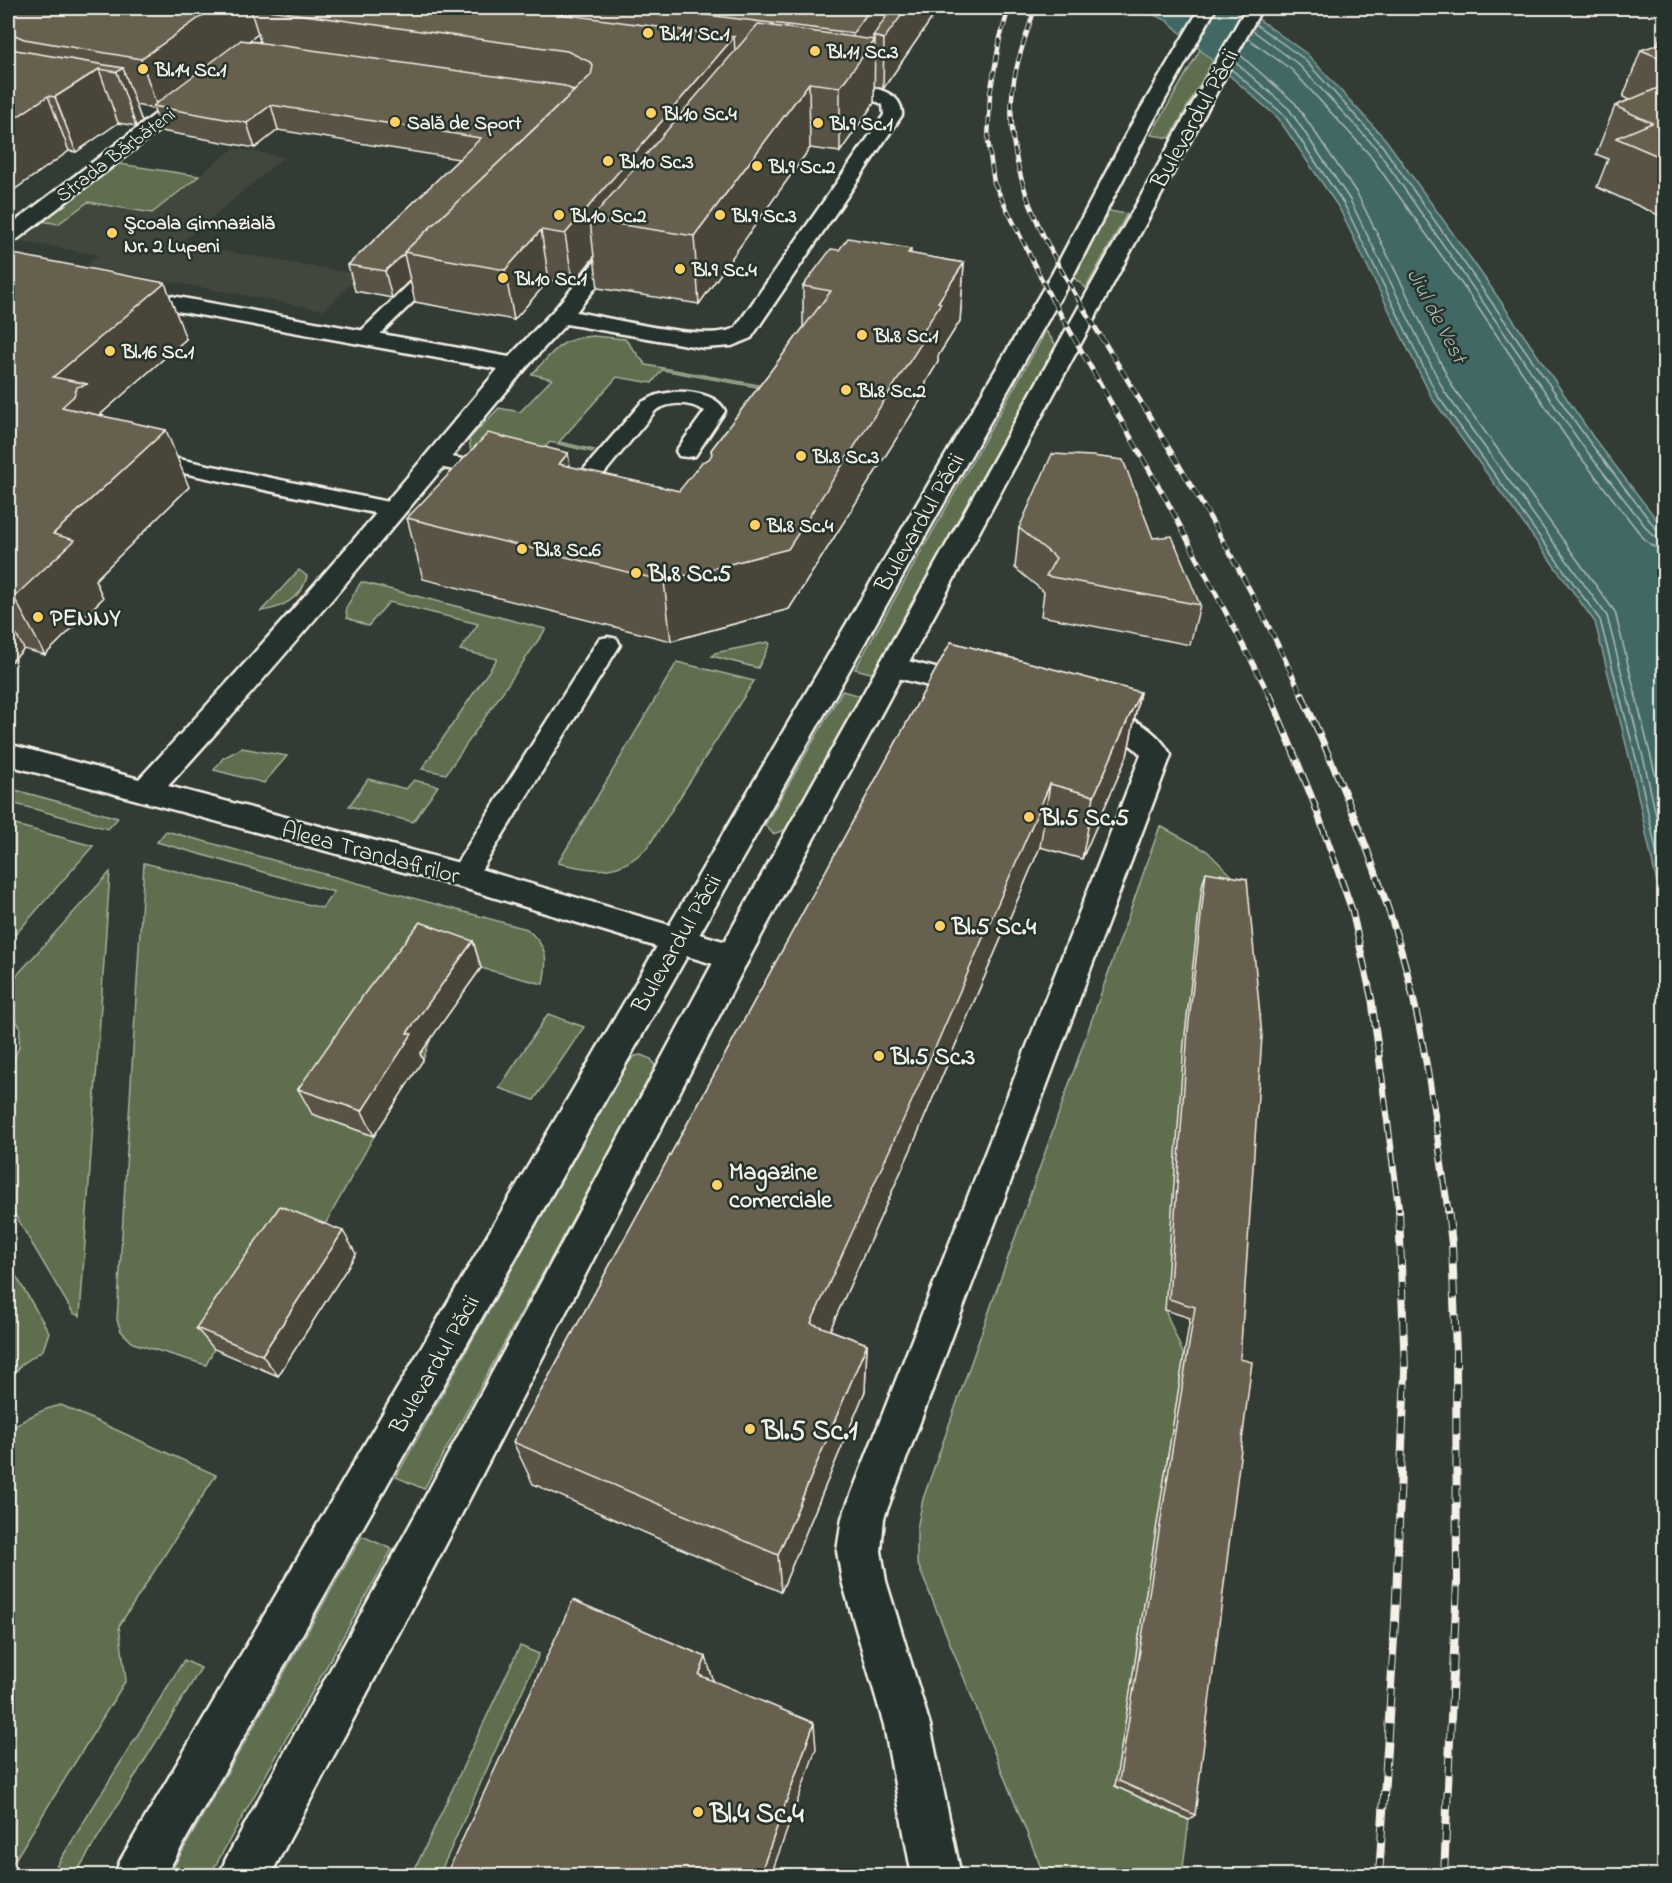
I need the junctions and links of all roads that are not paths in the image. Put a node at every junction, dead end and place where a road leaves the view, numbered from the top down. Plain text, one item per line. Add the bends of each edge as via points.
1 (1208, 8) edge
2 (1254, 8) edge
3 (207, 85) edge
4 (812, 86) edge
5 (139, 115) dead end
6 (161, 118) junction
7 (636, 225) edge
8 (8, 237) edge
9 (450, 254) edge
10 (111, 292) edge
11 (561, 316) junction
12 (365, 338) junction
13 (514, 365) junction
14 (687, 451) dead end
15 (123, 454) edge
16 (436, 460) junction
17 (514, 475) edge
18 (558, 484) edge
19 (580, 488) junction
20 (603, 493) edge
21 (393, 510) junction
22 (608, 645) dead end
23 (892, 667) junction
24 (1008, 697) edge
25 (1054, 709) edge
26 (8, 755) edge
27 (146, 791) junction
28 (463, 876) junction
29 (678, 939) junction
30 (733, 957) junction
31 (138, 1875) edge
32 (243, 1875) edge
33 (937, 1875) edge

1 - 29 main road, Bulevardul Păcii via 1063,274
2 - 23 main road, Bulevardul Păcii
3 - 6 main road, Strada Bărbăteni
4 - 11 main road via 861,87 891,101 894,108 743,333 732,339 704,341
5 - 6 main road
6 - 8 main road, Strada Bărbăteni
7 - 11 main road
9 - 12 lane
10 - 12 main road
11 - 13 main road
12 - 13 main road
13 - 16 main road
14 - 19 lane via 714,408 703,402 661,399 648,406
15 - 21 lane
16 - 17 lane
16 - 21 main road
18 - 19 lane
19 - 20 lane
21 - 27 main road
22 - 28 lane
23 - 24 main road
23 - 30 main road, Bulevardul Păcii
25 - 33 main road via 1124,726 1140,736 1156,754 863,1518 859,1551 864,1581 907,1725
26 - 27 main road, Aleea Trandafirilor
27 - 28 main road, Aleea Trandafirilor
28 - 29 main road, Aleea Trandafirilor
29 - 30 main road, Aleea Trandafirilor
29 - 31 main road, Bulevardul Păcii
30 - 32 main road, Bulevardul Păcii

